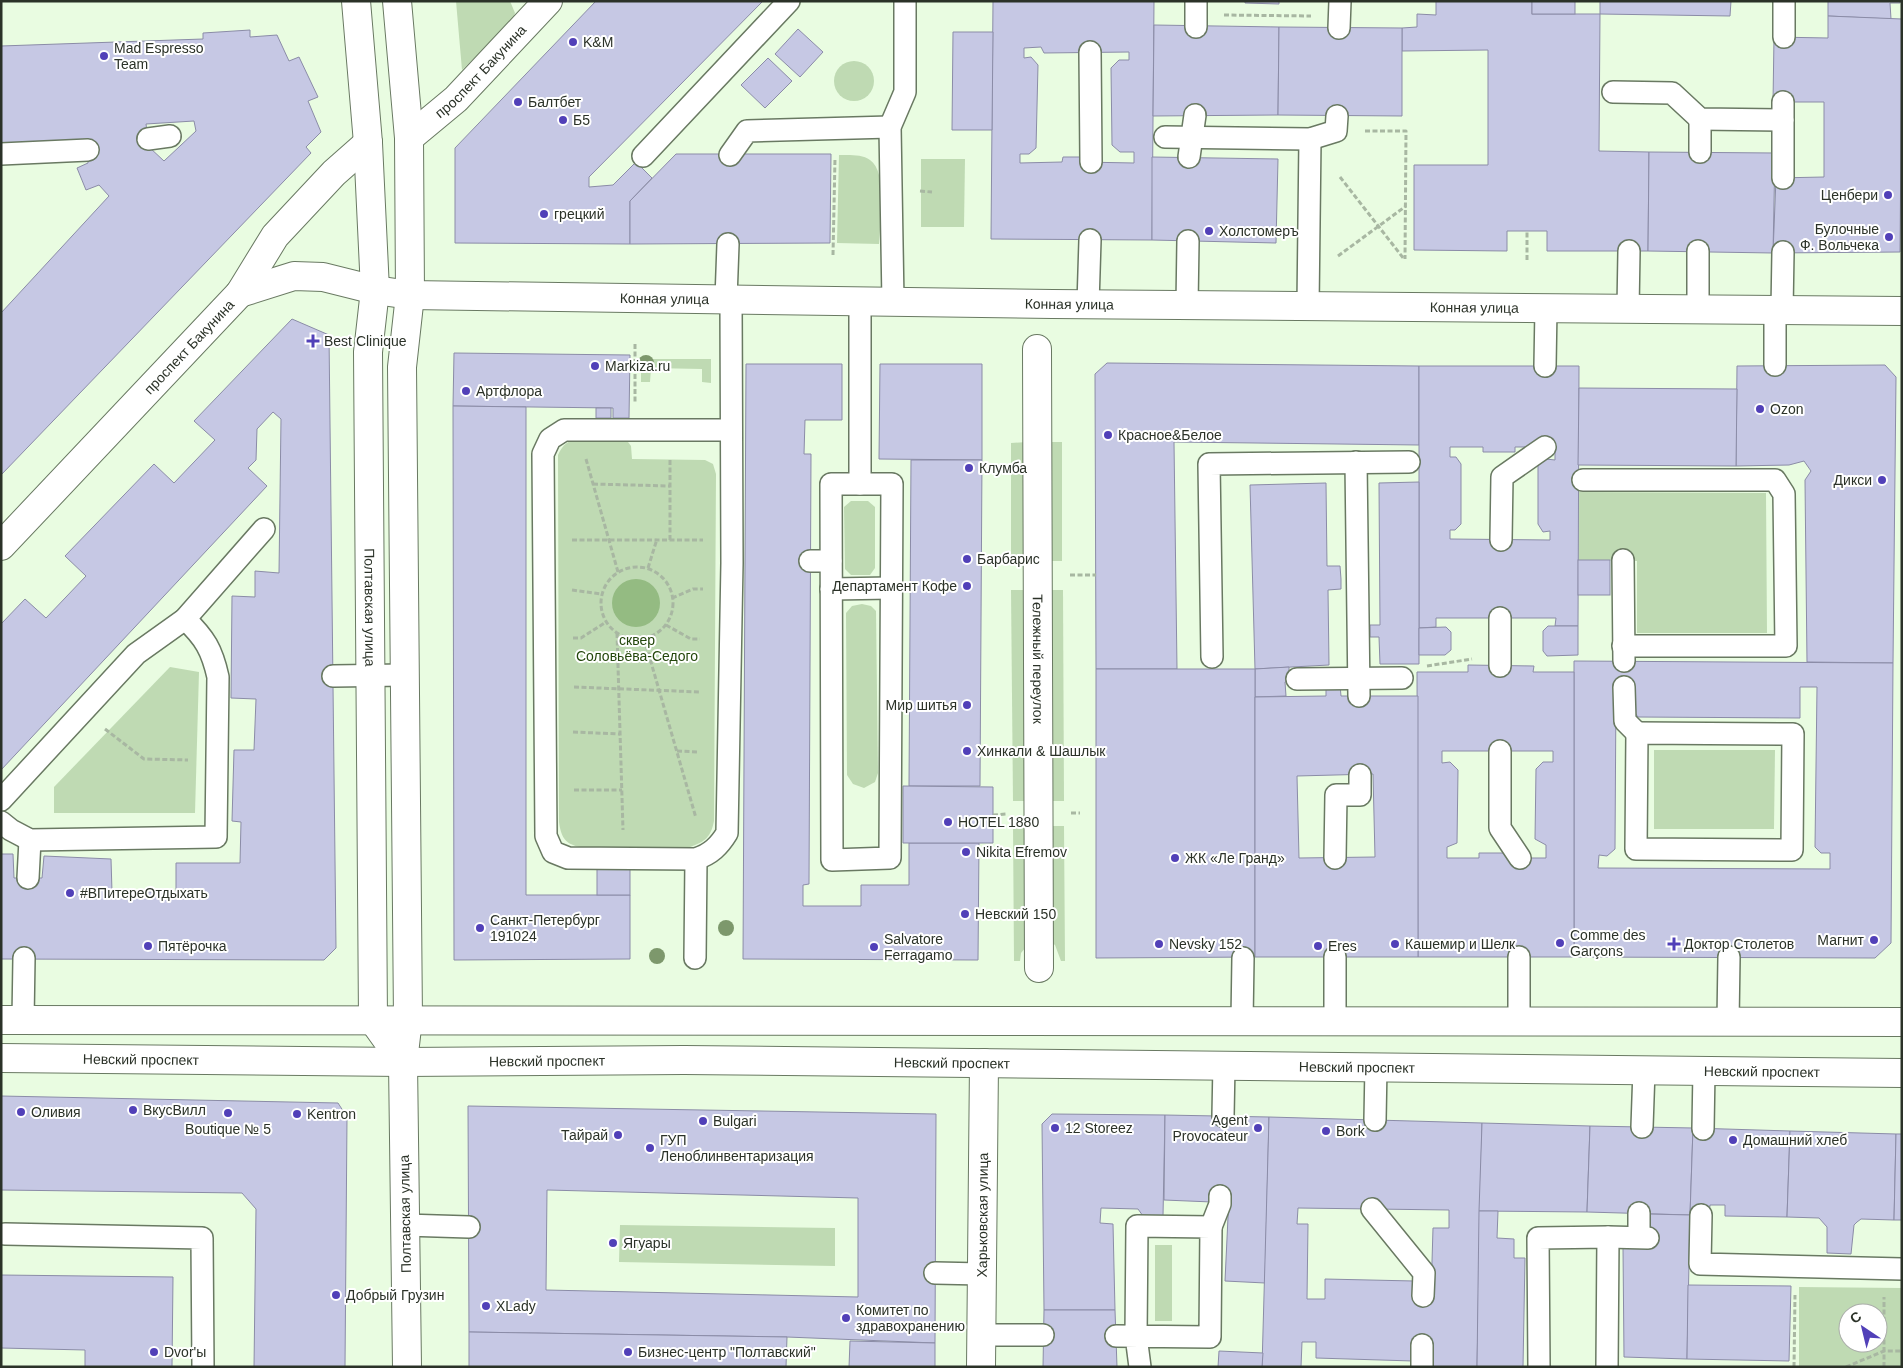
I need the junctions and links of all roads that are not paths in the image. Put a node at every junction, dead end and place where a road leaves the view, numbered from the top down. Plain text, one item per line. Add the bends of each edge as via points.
1 (356, 1) edge
2 (397, 1) edge
3 (548, 1) edge
4 (789, 1) edge
5 (905, 1) edge
6 (1784, 1) edge
7 (1784, 37) dead end
8 (1090, 52) dead end
9 (1613, 92) dead end
10 (1195, 115) dead end
11 (1700, 119) junction
12 (1337, 124) road end
13 (890, 127) junction
14 (170, 136) dead end
15 (1165, 137) dead end
16 (148, 139) dead end
17 (1310, 140) junction
18 (368, 142) junction
19 (409, 148) junction
20 (1190, 148) junction
21 (88, 150) dead end
22 (1700, 152) dead end
23 (1, 154) edge
24 (730, 155) dead end
25 (643, 156) dead end
26 (1091, 162) dead end
27 (1783, 178) dead end
28 (1090, 240) dead end
29 (1188, 241) dead end
30 (728, 244) dead end
31 (1629, 251) dead end
32 (1698, 251) dead end
33 (1783, 252) dead end
34 (375, 290) junction
35 (240, 293) junction
36 (410, 295) junction
37 (729, 299) junction
38 (860, 301) junction
39 (892, 302) junction
40 (1088, 304) junction
41 (1187, 305) junction
42 (1308, 306) junction
43 (1546, 308) junction
44 (1628, 309) junction
45 (1698, 309) junction
46 (1779, 310) junction
47 (1902, 311) edge
48 (1036, 349) dead end
49 (1545, 366) dead end
50 (1775, 366) dead end
51 (731, 430) junction
52 (1545, 447) dead end
53 (1356, 462) junction
54 (1410, 462) dead end
55 (1583, 480) dead end
56 (860, 484) junction
57 (264, 529) dead end
58 (1501, 540) dead end
59 (1, 546) edge
60 (1623, 560) dead end
61 (891, 588) junction
62 (831, 589) junction
63 (1500, 618) dead end
64 (186, 619) junction
65 (1212, 657) dead end
66 (1500, 662) road end
67 (405, 675) junction
68 (332, 676) dead end
69 (371, 676) junction
70 (1402, 678) road end
71 (1297, 679) dead end
72 (1359, 687) junction
73 (1624, 687) dead end
74 (1637, 733) junction
75 (1500, 751) dead end
76 (1360, 775) dead end
77 (1, 800) edge
78 (1, 822) edge
79 (30, 840) junction
80 (701, 857) junction
81 (1335, 858) dead end
82 (1520, 858) dead end
83 (28, 878) dead end
84 (1335, 957) dead end
85 (1519, 957) dead end
86 (1729, 957) dead end
87 (24, 958) dead end
88 (695, 958) dead end
89 (1243, 958) dead end
90 (1039, 968) dead end
91 (408, 1019) junction
92 (12, 1020) edge
93 (373, 1020) junction
94 (1242, 1021) junction
95 (1335, 1021) junction
96 (1519, 1022) junction
97 (1728, 1022) junction
98 (1902, 1022) edge
99 (1, 1058) edge
100 (404, 1062) junction
101 (984, 1063) junction
102 (1224, 1064) junction
103 (1376, 1066) junction
104 (1644, 1070) junction
105 (1704, 1070) junction
106 (1902, 1073) edge
107 (1223, 1116) dead end
108 (1375, 1120) dead end
109 (1642, 1127) dead end
110 (1703, 1129) dead end
111 (1220, 1196) dead end
112 (1372, 1209) dead end
113 (1639, 1214) dead end
114 (1701, 1215) dead end
115 (405, 1225) junction
116 (1212, 1226) junction
117 (469, 1227) dead end
118 (5, 1234) dead end
119 (1608, 1237) junction
120 (1893, 1269) edge
121 (935, 1272) dead end
122 (982, 1274) junction
123 (1423, 1296) dead end
124 (982, 1335) junction
125 (1043, 1335) dead end
126 (1126, 1336) junction
127 (1422, 1345) dead end
128 (203, 1367) edge
129 (407, 1367) edge
130 (981, 1367) edge
131 (1140, 1367) edge
132 (1422, 1367) edge
133 (1539, 1367) edge
134 (1607, 1367) edge

1 - 18 street, Полтавская улица
2 - 19 street, Полтавская улица
3 - 19 street, проспект Бакунина
4 - 25 lane
5 - 13 lane via 905,92
6 - 7 lane
8 - 26 lane
9 - 11 lane via 1672,93
10 - 20 lane
11 - 22 lane
11 - 27 lane via 1783,111
12 - 17 lane
13 - 24 lane via 747,131
13 - 39 lane
14 - 16 lane
15 - 20 lane
17 - 20 lane
17 - 42 lane
18 - 19 street
18 - 34 street, Полтавская улица
18 - 35 street, проспект Бакунина via 275,236
19 - 36 street, Полтавская улица
21 - 23 lane
28 - 40 lane
29 - 41 lane
30 - 37 lane
31 - 44 lane
32 - 45 lane
33 - 46 lane
34 - 35 street, Конная улица via 323,277 294,276
34 - 36 street, Конная улица
34 - 69 street, Полтавская улица via 368,352
35 - 59 street, проспект Бакунина
36 - 37 street, Конная улица
36 - 67 street, Полтавская улица via 402,352
37 - 38 street, Конная улица
37 - 51 lane
38 - 39 street, Конная улица
38 - 56 lane
39 - 40 street, Конная улица
40 - 41 street, Конная улица
41 - 42 street, Конная улица
42 - 43 street, Конная улица
43 - 44 street, Конная улица
43 - 49 lane
44 - 45 street, Конная улица
45 - 46 street, Конная улица
46 - 47 street, Конная улица
46 - 50 lane
48 - 90 street, Тележный переулок
51 - 80 lane via 731,539 738,563 731,639 727,833 719,846
51 - 80 lane via 564,430 550,439 543,454 546,836 553,852 568,858
52 - 58 lane via 1502,477
53 - 54 lane
53 - 65 lane via 1209,464
53 - 72 lane
55 - 60 lane via 1775,473 1784,494 1786,646 1624,654
56 - 61 lane via 892,484
56 - 62 lane via 831,484 821,561
57 - 64 lane
61 - 62 lane
61 - 62 lane via 890,858 832,860
63 - 66 lane
64 - 77 lane via 136,654
64 - 79 lane via 201,634 225,677 217,761 216,836
67 - 69 lane
67 - 91 street, Полтавская улица
68 - 69 lane
69 - 93 street, Полтавская улица
70 - 72 lane
71 - 72 lane
73 - 74 lane via 1625,720
74 - 74 lane via 1636,850 1731,859 1792,850 1793,734
75 - 82 lane via 1500,828
76 - 81 lane via 1360,795 1336,795
78 - 79 lane
79 - 83 lane
80 - 88 lane
84 - 95 lane
85 - 96 lane
86 - 97 lane
87 - 92 lane
89 - 94 lane
91 - 93 street
91 - 94 street
91 - 100 street, Полтавская улица
92 - 93 street
93 - 100 street
94 - 95 street
95 - 96 street
96 - 97 street
97 - 98 street
99 - 100 street, Невский проспект
100 - 101 street, Невский проспект
100 - 115 street, Полтавская улица
101 - 102 street, Невский проспект
101 - 122 street, Харьковская улица
102 - 103 street, Невский проспект
102 - 107 lane
103 - 104 street, Невский проспект
103 - 108 lane
104 - 105 street, Невский проспект
104 - 109 lane
105 - 106 street, Невский проспект
105 - 110 lane
111 - 116 lane
112 - 123 lane via 1424,1273
113 - 119 lane via 1643,1238
114 - 120 lane via 1695,1240 1700,1264
115 - 117 lane
115 - 129 street, Полтавская улица
116 - 126 lane via 1137,1226
116 - 126 lane via 1210,1337
118 - 128 lane via 202,1238
119 - 133 lane via 1538,1238
119 - 134 lane
121 - 122 lane
122 - 124 street, Харьковская улица
124 - 125 lane
124 - 130 street, Харьковская улица
126 - 131 lane
127 - 132 lane

